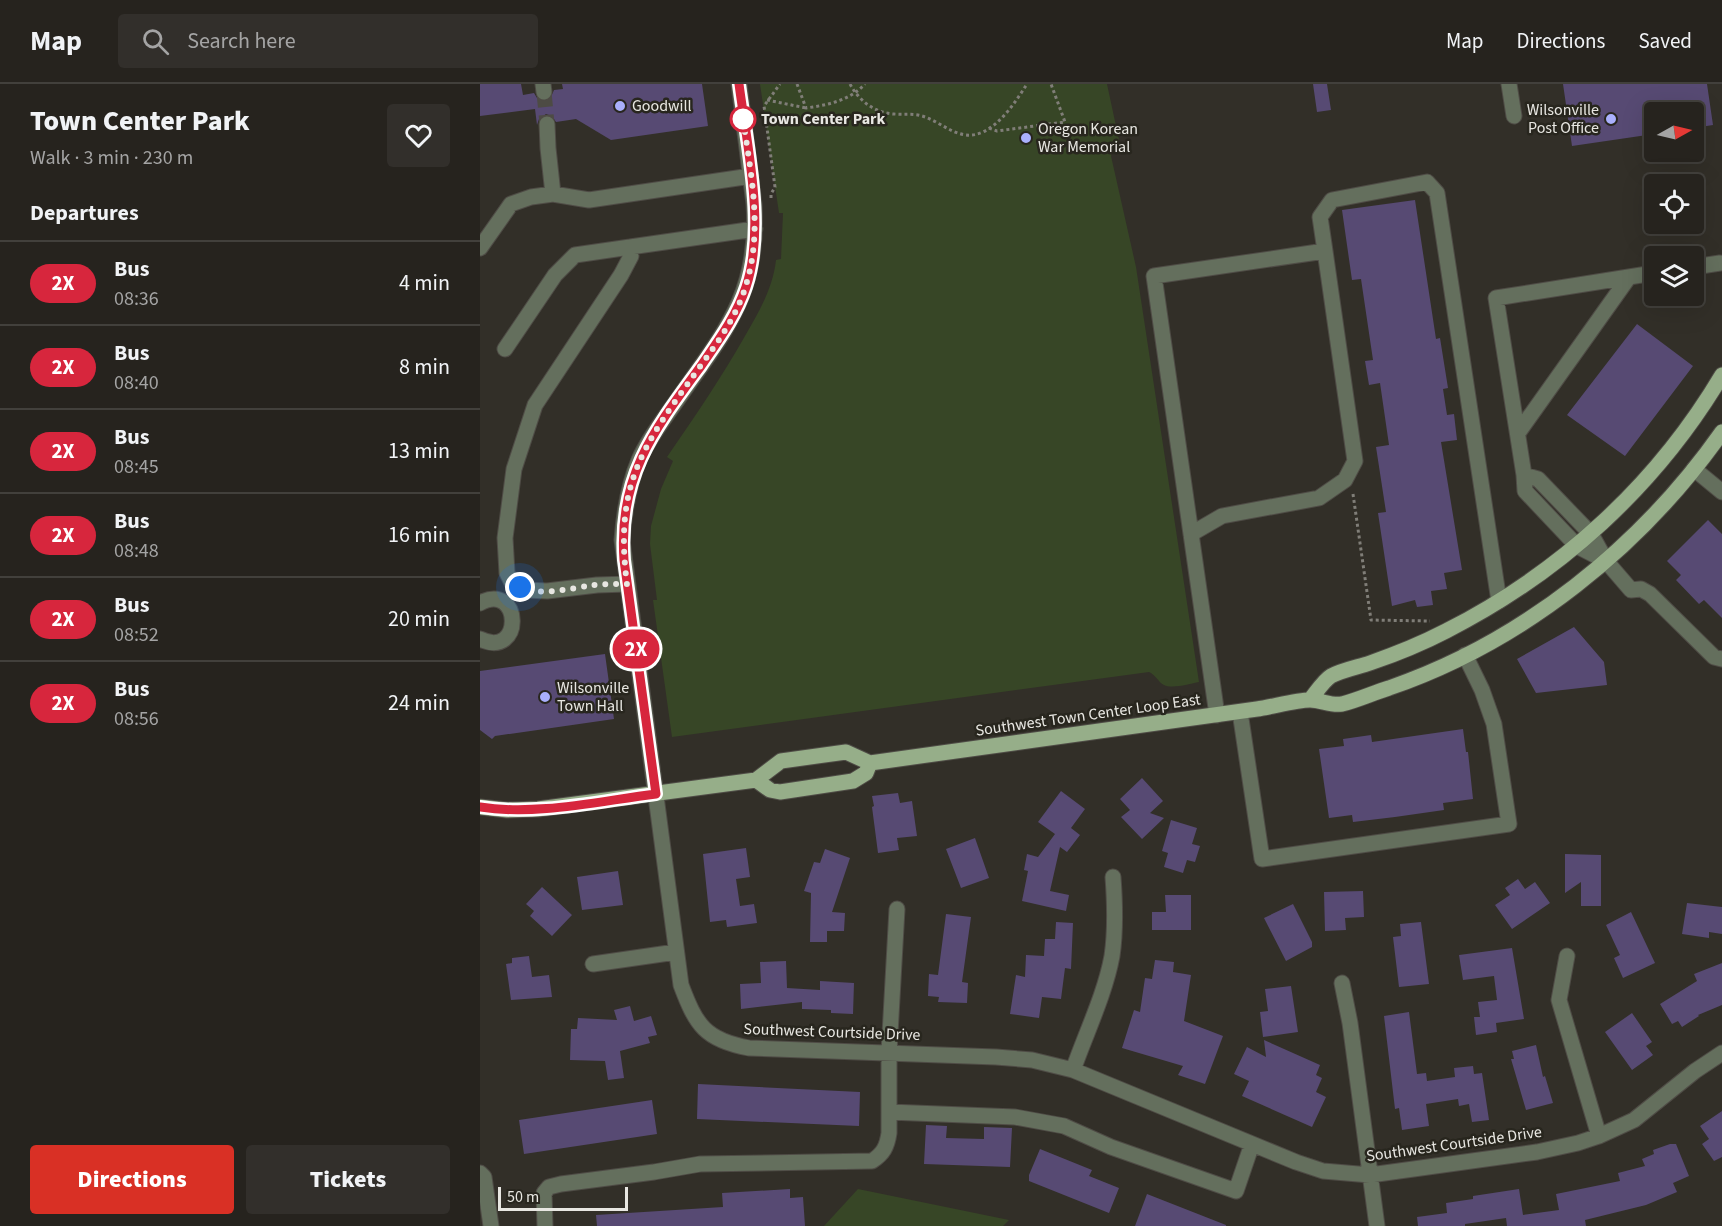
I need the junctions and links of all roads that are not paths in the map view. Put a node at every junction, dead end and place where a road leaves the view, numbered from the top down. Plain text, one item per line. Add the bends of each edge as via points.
1 (739, 84) edge
2 (1509, 84) edge
3 (1514, 117) dead end
4 (547, 124) tunnel mouth
5 (751, 176) junction
6 (553, 194) junction
7 (755, 229) junction
8 (630, 247) junction
9 (480, 248) edge
10 (1325, 251) junction
11 (1720, 263) dead end
12 (1704, 265) edge
13 (1644, 275) edge
14 (1629, 278) junction
15 (505, 349) dead end
16 (1722, 375) edge
17 (1722, 432) edge
18 (1518, 433) junction
19 (1694, 469) junction
20 (1524, 475) junction
21 (1722, 492) edge
22 (1191, 534) junction
23 (1592, 534) junction
24 (1577, 546) junction
25 (1606, 561) junction
26 (627, 584) junction
27 (520, 587) junction
28 (1499, 601) junction
29 (480, 603) edge
30 (507, 605) junction
31 (480, 639) edge
32 (1465, 656) junction
33 (1722, 660) edge
34 (1310, 700) junction
35 (1240, 711) junction
36 (1217, 715) junction
37 (870, 763) junction
38 (756, 780) junction
39 (656, 794) junction
40 (480, 807) edge
41 (1113, 877) dead end
42 (897, 909) dead end
43 (676, 952) junction
44 (1567, 956) dead end
45 (594, 964) dead end
46 (1342, 983) dead end
47 (889, 1052) junction
48 (1722, 1053) edge
49 (1073, 1070) junction
50 (889, 1112) junction
51 (1599, 1136) junction
52 (1252, 1144) junction
53 (480, 1173) edge
54 (1370, 1175) junction
55 (491, 1226) edge
56 (545, 1226) edge
57 (1377, 1226) edge

1 - 5 street, Southwest Courtside Drive
2 - 3 street
4 - 6 street
5 - 6 street via 589,200
5 - 7 street, Southwest Courtside Drive
6 - 9 street via 511,204
7 - 8 street
7 - 26 street, Southwest Courtside Drive via 751,269 738,307 650,440 633,475 623,521
8 - 15 street via 575,255 555,275
8 - 27 street via 631,256 621,275 535,405 517,458 505,538 507,573 512,583
10 - 22 street via 1355,461 1345,480 1319,498 1222,516
10 - 22 street via 1154,276
10 - 28 street via 1320,217 1332,200 1427,182 1437,194
11 - 12 street
13 - 14 street
14 - 18 street
14 - 18 street via 1496,298
16 - 23 main road via 1668,453
17 - 19 main road, Southwest Town Center Loop East
18 - 20 street
19 - 21 street
19 - 25 main road, Southwest Town Center Loop East
20 - 23 street via 1538,479
20 - 24 street via 1525,490
22 - 36 street
23 - 24 main road
23 - 25 street
24 - 25 street
24 - 28 main road
25 - 32 main road, Southwest Town Center Loop East via 1527,620
25 - 33 street via 1631,590 1650,594 1714,657
26 - 27 street via 547,591
26 - 39 street, Southwest Courtside Drive
27 - 30 street
28 - 34 main road via 1434,637 1331,676
29 - 30 street via 497,600
30 - 31 street via 512,613 510,633 492,643
32 - 34 main road, Southwest Town Center Loop East via 1409,681 1338,705
32 - 35 street via 1494,724 1509,824 1262,859
34 - 35 main road, Southwest Town Center Loop East
35 - 36 main road, Southwest Town Center Loop East
36 - 37 main road, Southwest Town Center Loop East
37 - 38 main road, Southwest Town Center Loop East via 846,752 781,761
37 - 38 main road via 866,773 856,780 827,786 780,792
38 - 39 main road, Southwest Town Center Loop East
39 - 40 main road, Southwest Town Center Loop East via 538,809
39 - 43 street, Southwest Courtside Drive
41 - 49 street via 1116,913 1112,957
42 - 47 street
43 - 45 street
43 - 47 street, Southwest Courtside Drive via 681,985 692,1015 701,1027 730,1045
44 - 51 street via 1558,1000
46 - 54 street
47 - 49 street, Southwest Courtside Drive via 1032,1060
47 - 50 street
48 - 51 street, Southwest Courtside Drive via 1634,1120
49 - 52 street, Southwest Courtside Drive
50 - 52 street via 1015,1117 1064,1126 1111,1147 1236,1191
50 - 56 street via 887,1146 872,1161 700,1164 561,1184 544,1193
51 - 54 street, Southwest Courtside Drive via 1537,1152
52 - 54 street, Southwest Courtside Drive via 1323,1171
53 - 55 street via 484,1177
54 - 57 street

